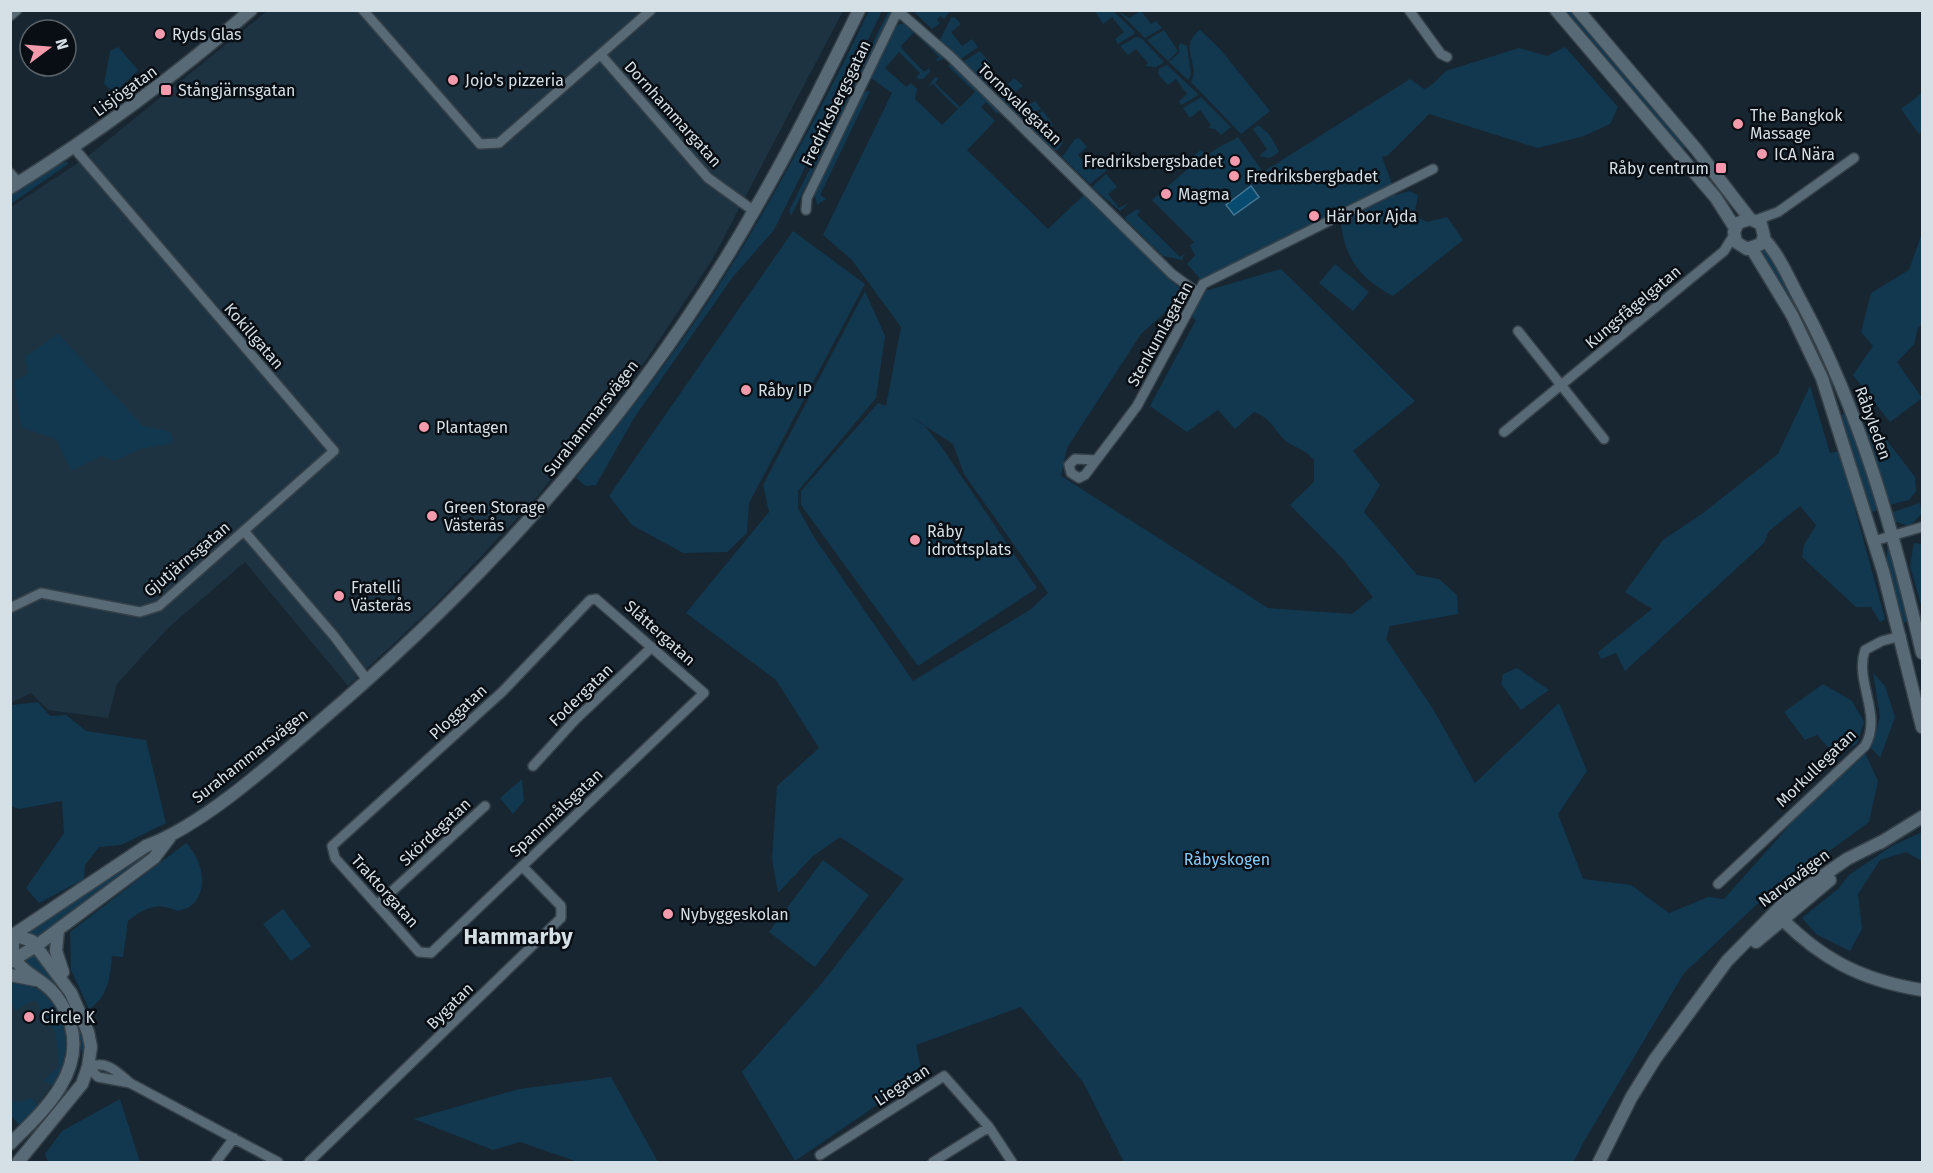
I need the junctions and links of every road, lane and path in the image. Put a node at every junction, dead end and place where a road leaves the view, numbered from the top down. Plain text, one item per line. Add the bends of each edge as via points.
1 (17, 10) edge
2 (251, 10) edge
3 (363, 10) edge
4 (651, 10) edge
5 (860, 10) edge
6 (1409, 10) edge
7 (1556, 10) edge
8 (1578, 10) edge
9 (898, 11) edge
10 (10, 16) edge
11 (600, 55) junction
12 (1448, 57) dead end
13 (74, 148) junction
14 (1854, 158) dead end
15 (1433, 169) dead end
16 (10, 173) edge
17 (15, 186) edge
18 (806, 210) dead end
19 (754, 211) junction
20 (1778, 212) junction
21 (1753, 220) junction
22 (1735, 232) junction
23 (1764, 235) junction
24 (1746, 248) junction
25 (1724, 251) junction
26 (1198, 293) junction
27 (1518, 331) dead end
28 (1561, 386) junction
29 (1504, 432) dead end
30 (1604, 439) dead end
31 (1095, 460) dead end
32 (1923, 527) edge
33 (244, 531) junction
34 (1892, 536) junction
35 (1874, 541) junction
36 (596, 599) joint
37 (10, 608) edge
38 (1918, 632) junction
39 (1901, 636) junction
40 (652, 647) junction
41 (1923, 653) edge
42 (368, 681) junction
43 (703, 692) joint
44 (1923, 727) edge
45 (533, 766) dead end
46 (485, 806) dead end
47 (1922, 817) edge
48 (170, 837) junction
49 (334, 843) joint
50 (522, 866) junction
51 (1718, 884) dead end
52 (378, 904) junction
53 (1778, 915) junction
54 (58, 930) junction
55 (12, 936) edge
56 (36, 946) junction
57 (425, 953) joint
58 (12, 961) edge
59 (10, 975) edge
60 (40, 981) junction
61 (1923, 990) edge
62 (71, 993) junction
63 (72, 1064) junction
64 (88, 1067) junction
65 (49, 1103) junction
66 (60, 1112) junction
67 (989, 1126) junction
68 (14, 1138) edge
69 (234, 1138) junction
70 (32, 1148) junction
71 (820, 1155) dead end
72 (10, 1158) edge
73 (14, 1162) edge
74 (18, 1162) edge
75 (26, 1162) edge
76 (216, 1162) edge
77 (278, 1162) edge
78 (309, 1162) edge
79 (933, 1162) edge
80 (1012, 1162) edge
81 (1599, 1162) edge

1 - 10 street
2 - 13 main road, Lisjögatan via 186,66
3 - 11 street via 480,144 499,143
4 - 11 street
5 - 19 main road, Surahammarsvägen
6 - 12 street via 1441,54
7 - 22 main road, Råbyleden via 1689,167
8 - 21 main road, Råbyleden
9 - 18 street, Fredriksbergsgatan via 807,198
9 - 26 street, Tornsvalegatan via 1172,274
11 - 19 street, Dornhammargatan via 708,178
13 - 17 main road, Lisjögatan
13 - 33 street, Kokillgatan via 334,451
14 - 20 street
15 - 26 street, Stenkumlagatan via 1203,284
16 - 17 street
19 - 42 main road, Surahammarsvägen via 666,346 564,481 449,605
20 - 21 street
20 - 23 street
21 - 22 main road via 1742,221
21 - 23 main road, Råbyleden
22 - 24 main road, Råbyleden
22 - 25 street, Kungsfågelgatan
23 - 24 main road
23 - 34 main road, Råbyleden via 1836,370
24 - 25 street, Kungsfågelgatan
24 - 35 main road, Råbyleden via 1792,315 1822,378
25 - 28 street, Kungsfågelgatan
26 - 31 street, Stenkumlagatan via 1137,406
27 - 28 street
28 - 29 street, Kungsfågelgatan
28 - 30 street
32 - 34 street
33 - 37 street, Gjutjärnsgatan via 159,606 147,611 41,593
33 - 42 street
34 - 35 street
34 - 38 main road, Råbyleden
35 - 39 main road, Råbyleden
36 - 40 street, Slåttergatan
36 - 49 street, Ploggatan via 590,600 485,708
38 - 39 main road
38 - 41 main road, Råbyleden
39 - 44 main road, Råbyleden
39 - 51 street, Morkullegatan via 1865,650 1863,665 1872,727 1865,746
40 - 43 street, Slåttergatan
40 - 45 street, Fodergatan
42 - 48 main road, Surahammarsvägen via 253,777
43 - 50 street, Spannmålsgatan
46 - 52 street, Skördegatan
47 - 53 main road, Narvavägen
48 - 54 main road, Surahammarsvägen via 154,858
48 - 55 main road, Surahammarsvägen via 146,846
49 - 52 street, Traktorgatan via 335,858
50 - 57 street, Spannmålsgatan via 431,952
50 - 78 street, Bygatan via 561,906 561,918
52 - 57 street, Traktorgatan via 419,952
53 - 61 main road via 1839,965 1896,986
53 - 81 main road, Narvavägen via 1711,984 1672,1032 1627,1106
54 - 56 main road, Surahammarsvägen
54 - 62 main road via 56,951
55 - 56 main road via 32,941
55 - 58 main road
56 - 58 main road, Surahammarsvägen
56 - 62 main road
58 - 60 main road
59 - 60 main road
60 - 63 main road via 65,1009 74,1037
62 - 64 main road via 88,1032
63 - 64 main road
63 - 65 main road
64 - 66 main road via 82,1084
64 - 69 street via 98,1077 130,1083
65 - 66 main road
65 - 68 main road
66 - 70 main road
67 - 71 street, Liegatan via 944,1076
67 - 79 street
67 - 80 street, Liegatan
69 - 76 street
69 - 77 street
70 - 74 main road
70 - 75 main road
72 - 73 main road

